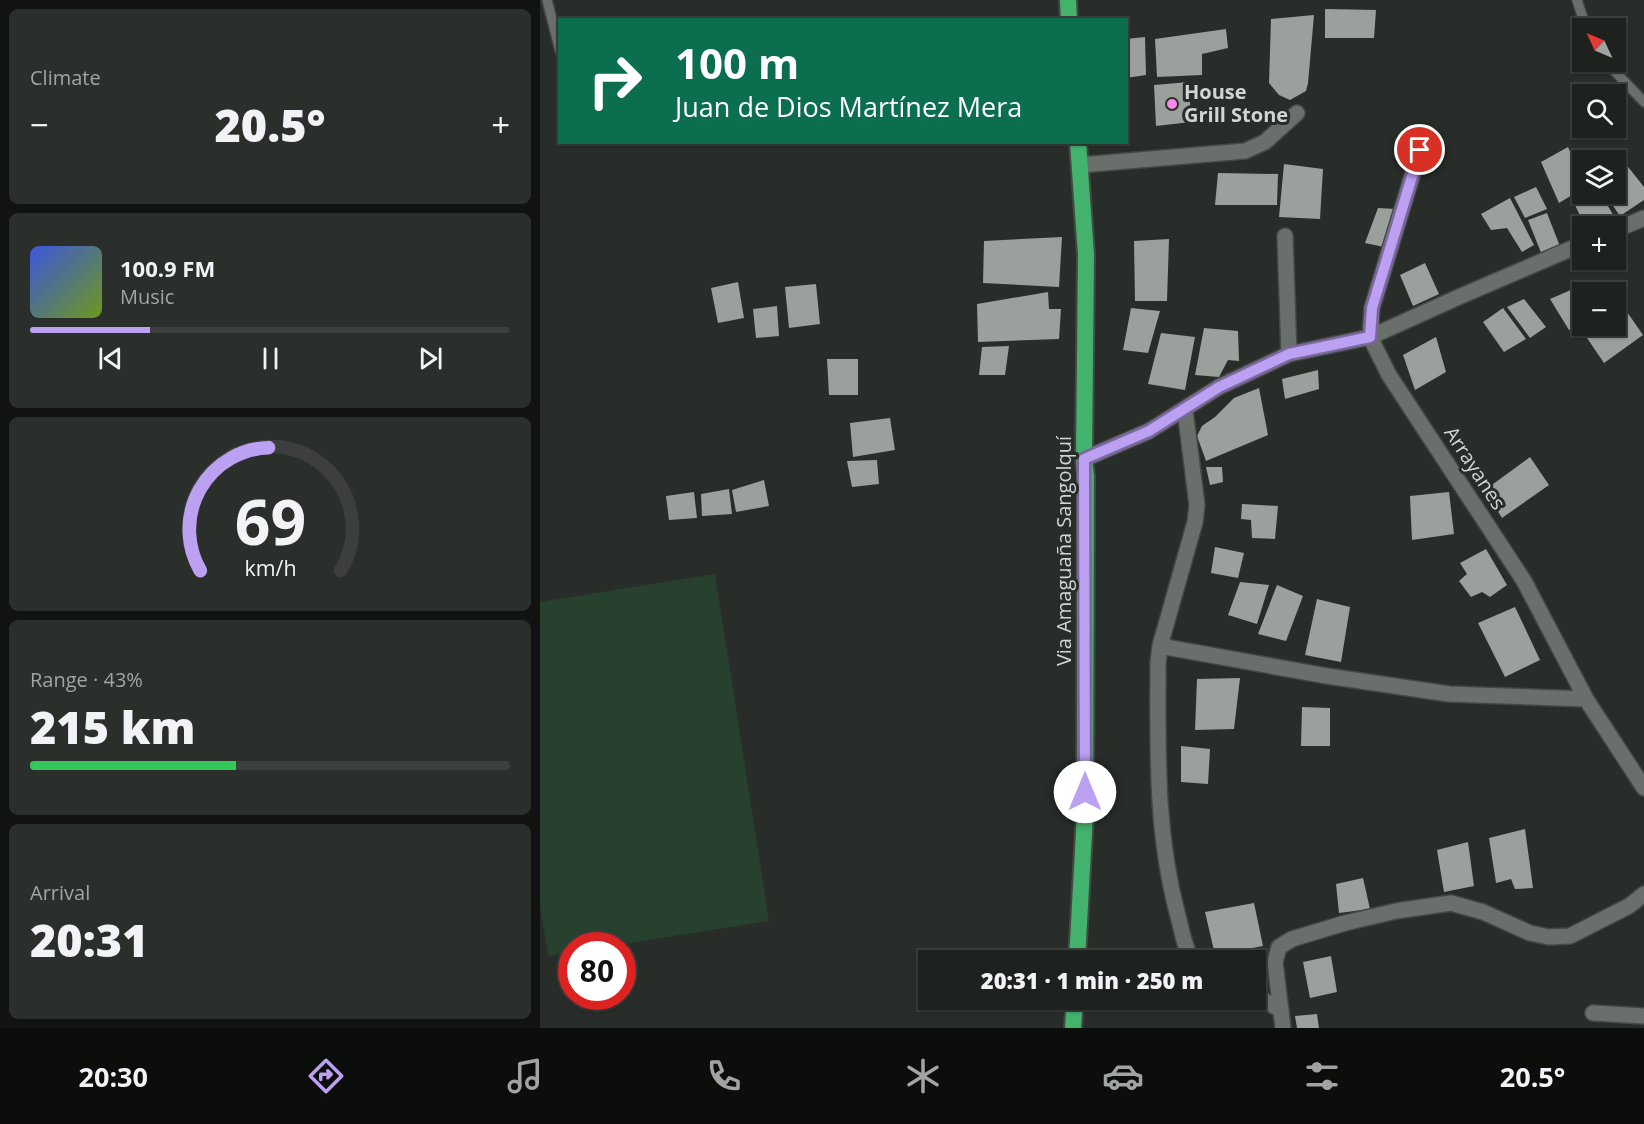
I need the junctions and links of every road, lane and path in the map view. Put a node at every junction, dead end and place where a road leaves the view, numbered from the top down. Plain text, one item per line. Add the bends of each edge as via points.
1 (547, 0) edge
2 (1068, 0) edge
3 (1577, 0) edge
4 (1069, 18) edge
5 (1583, 18) edge
6 (558, 43) edge
7 (1616, 72) edge
8 (1644, 102) edge
9 (1297, 113) dead end
10 (1078, 144) edge
11 (1420, 150) dead end
12 (1080, 165) junction
13 (1644, 218) edge
14 (1626, 226) edge
15 (1285, 236) dead end
16 (1572, 248) edge
17 (1370, 337) junction
18 (1289, 354) junction
19 (1185, 410) junction
20 (1084, 459) junction
21 (1160, 646) junction
22 (1586, 699) junction
23 (1644, 788) edge
24 (1644, 894) edge
25 (1078, 950) edge
26 (1187, 950) edge
27 (1266, 1002) edge
28 (1074, 1010) edge
29 (1281, 1010) junction
30 (1593, 1012) dead end
31 (1644, 1016) edge
32 (1073, 1028) edge
33 (1283, 1028) edge

1 - 6 lane
2 - 4 highway
3 - 5 lane
7 - 8 lane
9 - 12 street via 1265,142 1245,151
10 - 12 highway, Via Amaguaña Sangolquí
11 - 17 street via 1372,308
12 - 20 highway, Via Amaguaña Sangolquí via 1086,255
13 - 14 street
15 - 18 street
16 - 17 street
17 - 18 street
17 - 22 street, Arrayanes via 1389,375 1524,581
18 - 19 street via 1219,387
19 - 20 street via 1149,431
19 - 21 street via 1197,505
20 - 25 highway, Via Amaguaña Sangolquí via 1085,814
21 - 22 street via 1449,694
21 - 26 street via 1158,789 1168,879
22 - 23 street, Arrayanes
24 - 29 street via 1629,906 1570,936 1530,933 1451,903 1396,911 1292,939 1279,947 1275,962
27 - 29 street
28 - 32 highway
29 - 33 street
30 - 31 street

